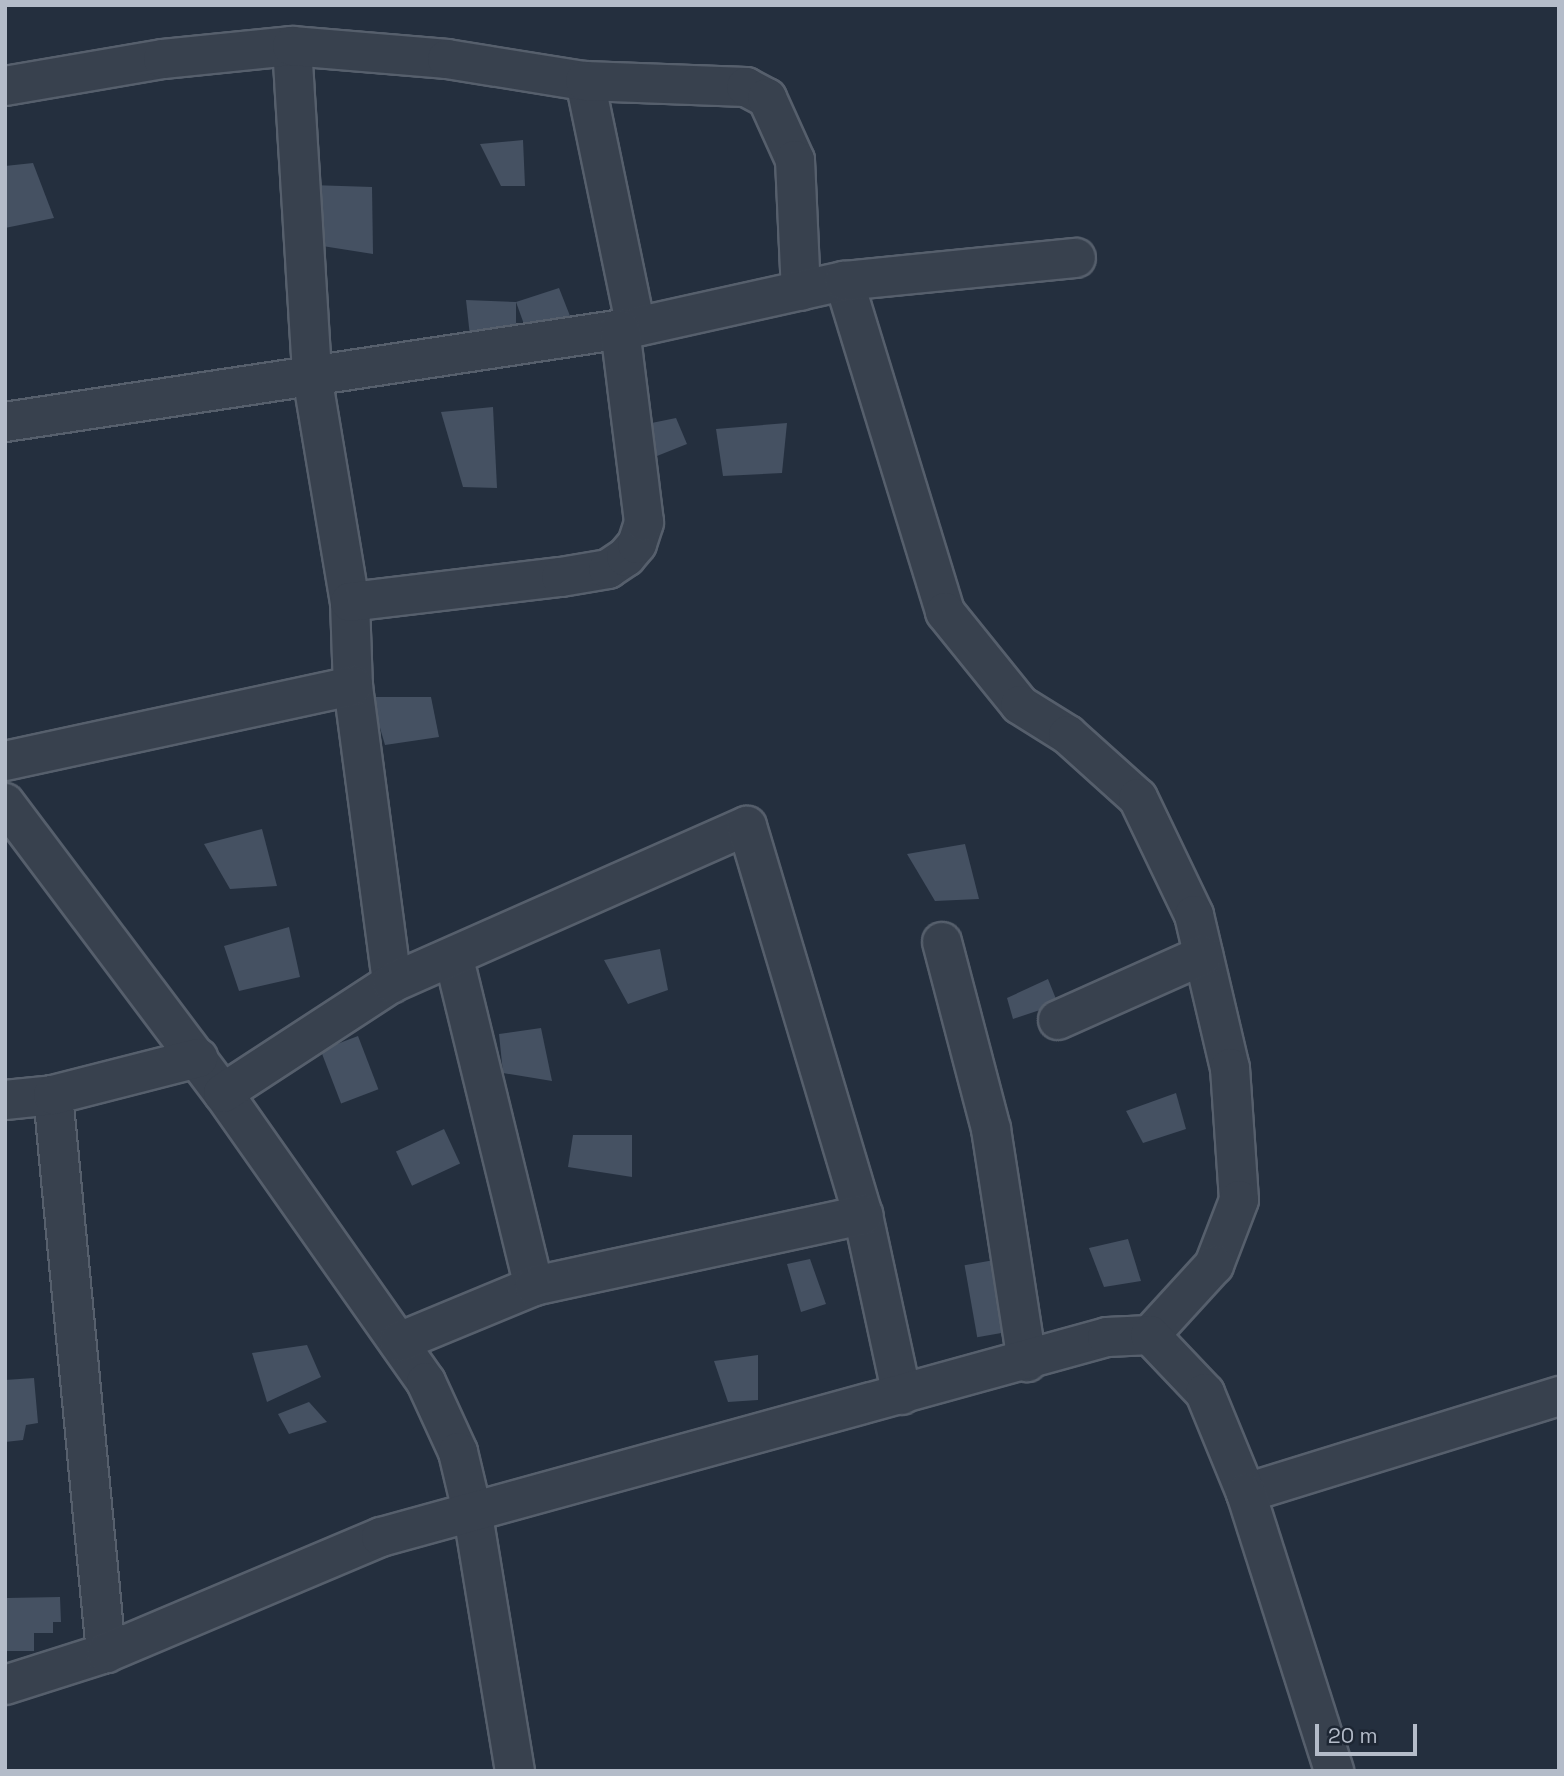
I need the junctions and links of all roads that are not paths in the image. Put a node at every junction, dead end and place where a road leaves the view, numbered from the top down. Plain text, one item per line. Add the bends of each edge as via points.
1 (292, 46) junction
2 (585, 81) junction
3 (5, 86) edge
4 (1076, 258) dead end
5 (844, 281) junction
6 (801, 291) junction
7 (628, 328) junction
8 (312, 376) junction
9 (5, 422) edge
10 (350, 602) junction
11 (353, 686) junction
12 (5, 761) edge
13 (5, 803) edge
14 (942, 942) dead end
15 (1203, 955) junction
16 (454, 959) junction
17 (392, 983) junction
18 (1058, 1020) dead end
19 (198, 1058) junction
20 (223, 1093) junction
21 (53, 1095) junction
22 (5, 1100) edge
23 (863, 1214) junction
24 (534, 1286) junction
25 (1150, 1335) junction
26 (399, 1342) junction
27 (1027, 1362) junction
28 (902, 1395) junction
29 (1559, 1396) edge
30 (1246, 1493) junction
31 (473, 1515) junction
32 (106, 1653) junction
33 (5, 1685) edge
34 (515, 1771) edge
35 (1334, 1771) edge

1 - 2 street via 447,60
1 - 3 street via 163,60
1 - 8 street
2 - 6 street via 721,84 767,98 794,160
2 - 7 street
4 - 5 street
5 - 6 street
5 - 15 street via 946,612 1020,705 1068,735 1138,798 1194,915
6 - 7 street
7 - 8 street
7 - 10 street via 644,522 637,544 626,557 608,569 561,577
8 - 9 street
8 - 10 street
10 - 11 street
11 - 12 street
11 - 17 street
13 - 19 street
14 - 27 street via 991,1129
15 - 18 street
15 - 25 street via 1230,1068 1239,1200 1214,1265
16 - 17 street
16 - 23 street via 747,826
16 - 24 street
17 - 20 street
19 - 20 street
19 - 21 street
20 - 26 street
21 - 22 street
21 - 32 street
23 - 24 street
23 - 28 street
24 - 26 street
25 - 27 street via 1107,1337
25 - 30 street via 1205,1393
26 - 31 street via 426,1382 458,1452
27 - 28 street
28 - 31 street
29 - 30 street
30 - 35 street
31 - 32 street via 381,1537
31 - 34 street
32 - 33 street

